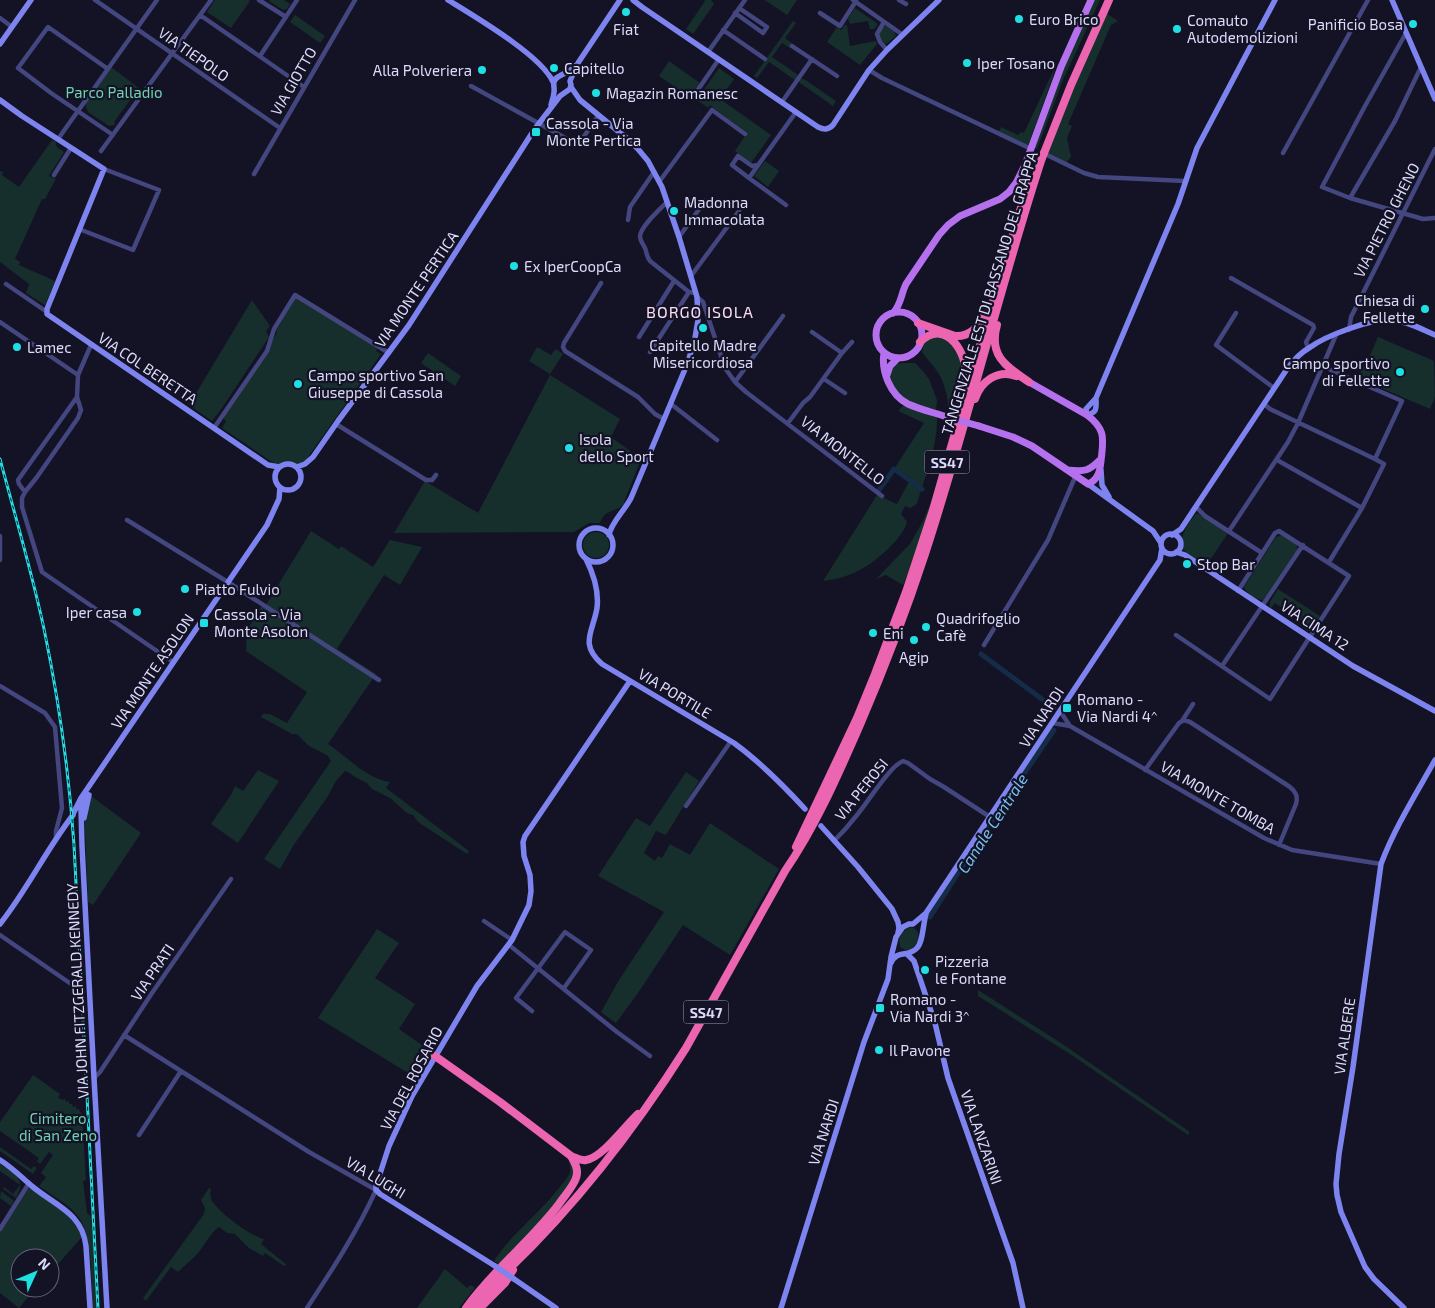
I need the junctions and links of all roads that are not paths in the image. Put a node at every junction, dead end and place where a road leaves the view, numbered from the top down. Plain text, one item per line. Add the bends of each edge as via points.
1 (31, 0) edge
2 (94, 0) edge
3 (157, 0) edge
4 (211, 0) edge
5 (259, 0) edge
6 (297, 0) edge
7 (355, 0) edge
8 (448, 0) edge
9 (634, 0) edge
10 (638, 0) edge
11 (745, 0) edge
12 (899, 0) edge
13 (939, 0) edge
14 (1091, 0) edge
15 (1105, 0) edge
16 (1109, 0) edge
17 (1275, 0) edge
18 (1368, 0) edge
19 (1392, 0) edge
20 (855, 1) edge
21 (617, 2) edge
22 (906, 4) dead end
23 (739, 8) junction
24 (649, 12) junction
25 (735, 13) junction
26 (820, 13) dead end
27 (200, 15) junction
28 (286, 17) junction
29 (0, 18) edge
30 (884, 22) junction
31 (12, 27) junction
32 (136, 29) junction
33 (724, 30) junction
34 (1406, 32) junction
35 (903, 35) junction
36 (0, 44) edge
37 (792, 46) dead end
38 (887, 50) junction
39 (708, 52) junction
40 (172, 54) junction
41 (260, 56) junction
42 (765, 58) dead end
43 (812, 59) junction
44 (719, 60) junction
45 (578, 63) junction
46 (1421, 66) junction
47 (545, 68) junction
48 (108, 69) junction
49 (868, 70) junction
50 (561, 76) junction
51 (837, 76) dead end
52 (571, 84) junction
53 (471, 86) dead end
54 (554, 86) junction
55 (304, 87) junction
56 (564, 93) junction
57 (693, 97) dead end
58 (1435, 99) edge
59 (0, 100) edge
60 (580, 100) junction
61 (782, 102) junction
62 (551, 107) junction
63 (78, 111) junction
64 (796, 112) junction
65 (598, 116) junction
66 (539, 122) junction
67 (280, 128) junction
68 (745, 134) dead end
69 (113, 135) junction
70 (58, 140) junction
71 (1027, 147) dead end
72 (72, 148) junction
73 (1435, 149) edge
74 (101, 151) dead end
75 (1282, 152) dead end
76 (1042, 155) junction
77 (758, 164) junction
78 (104, 169) junction
79 (654, 172) junction
80 (254, 174) dead end
81 (54, 175) dead end
82 (750, 178) junction
83 (659, 182) junction
84 (1185, 182) junction
85 (1350, 198) junction
86 (705, 201) dead end
87 (667, 202) junction
88 (786, 205) dead end
89 (739, 211) dead end
90 (1403, 213) junction
91 (1017, 218) junction
92 (1435, 218) edge
93 (628, 220) dead end
94 (79, 229) junction
95 (679, 237) junction
96 (1016, 242) junction
97 (691, 276) junction
98 (1230, 278) dead end
99 (674, 281) junction
100 (6, 284) dead end
101 (601, 284) dead end
102 (689, 292) junction
103 (696, 295) junction
104 (901, 299) junction
105 (46, 312) junction
106 (893, 313) junction
107 (1236, 313) dead end
108 (707, 314) junction
109 (908, 315) junction
110 (698, 316) junction
111 (783, 316) dead end
112 (710, 321) junction
113 (0, 322) edge
114 (918, 323) junction
115 (1349, 330) junction
116 (812, 332) dead end
117 (1336, 334) junction
118 (1435, 335) edge
119 (638, 336) dead end
120 (852, 342) dead end
121 (920, 342) junction
122 (92, 345) junction
123 (1308, 348) junction
124 (650, 352) dead end
125 (389, 353) junction
126 (842, 353) junction
127 (884, 353) junction
128 (898, 358) junction
129 (1322, 366) junction
130 (78, 375) junction
131 (886, 378) junction
132 (824, 379) junction
133 (735, 382) junction
134 (1029, 382) junction
135 (1274, 388) junction
136 (845, 393) dead end
137 (77, 396) junction
138 (671, 404) junction
139 (1264, 404) junction
140 (1088, 415) junction
141 (664, 419) junction
142 (953, 420) junction
143 (788, 423) junction
144 (1298, 423) junction
145 (336, 424) junction
146 (214, 428) junction
147 (717, 440) dead end
148 (1101, 459) junction
149 (1375, 459) junction
150 (1276, 460) junction
151 (305, 464) junction
152 (268, 465) junction
153 (279, 467) junction
154 (297, 467) junction
155 (1068, 470) junction
156 (1101, 470) junction
157 (275, 474) junction
158 (301, 474) junction
159 (436, 475) dead end
160 (1076, 475) junction
161 (1088, 484) junction
162 (280, 487) junction
163 (939, 489) junction
164 (288, 490) junction
165 (25, 492) junction
166 (882, 496) dead end
167 (943, 498) junction
168 (279, 499) junction
169 (1112, 501) junction
170 (1196, 507) junction
171 (1362, 508) junction
172 (127, 520) dead end
173 (616, 520) junction
174 (600, 529) junction
175 (1180, 529) junction
176 (1153, 531) junction
177 (1229, 531) junction
178 (609, 535) junction
179 (1170, 535) junction
180 (0, 536) edge
181 (1179, 539) junction
182 (1162, 545) junction
183 (1303, 545) junction
184 (1175, 551) junction
185 (1262, 553) junction
186 (586, 559) junction
187 (0, 560) edge
188 (1160, 560) junction
189 (599, 561) junction
190 (1329, 562) junction
191 (592, 575) junction
192 (228, 582) junction
193 (1238, 591) junction
194 (1262, 606) junction
195 (1176, 635) dead end
196 (1309, 638) junction
197 (984, 645) dead end
198 (173, 662) junction
199 (1222, 666) junction
200 (379, 680) dead end
201 (630, 681) junction
202 (0, 686) edge
203 (1192, 704) dead end
204 (1060, 711) junction
205 (1435, 711) edge
206 (1182, 721) junction
207 (1053, 723) junction
208 (1070, 726) junction
209 (730, 741) junction
210 (1435, 760) edge
211 (1145, 770) junction
212 (87, 794) junction
213 (686, 806) dead end
214 (805, 809) dead end
215 (76, 814) junction
216 (990, 817) junction
217 (82, 822) junction
218 (821, 826) dead end
219 (56, 839) junction
220 (834, 842) junction
221 (1279, 845) junction
222 (1381, 864) junction
223 (785, 872) junction
224 (230, 879) dead end
225 (894, 913) junction
226 (926, 913) junction
227 (484, 921) dead end
228 (0, 924) edge
229 (911, 924) junction
230 (922, 932) junction
231 (898, 933) junction
232 (0, 935) edge
233 (510, 943) junction
234 (895, 943) junction
235 (918, 947) junction
236 (906, 954) junction
237 (890, 965) junction
238 (538, 968) junction
239 (920, 975) junction
240 (74, 986) dead end
241 (564, 988) junction
242 (532, 1011) dead end
243 (124, 1035) junction
244 (435, 1056) junction
245 (650, 1056) dead end
246 (181, 1070) junction
247 (94, 1078) junction
248 (650, 1102) junction
249 (138, 1135) dead end
250 (571, 1156) junction
251 (0, 1160) edge
252 (29, 1183) junction
253 (376, 1190) junction
254 (0, 1229) edge
255 (520, 1258) junction
256 (90, 1308) edge
257 (107, 1308) edge
258 (307, 1308) edge
259 (468, 1308) edge
260 (480, 1308) edge
261 (556, 1308) edge
262 (781, 1308) edge
263 (1023, 1308) edge
264 (1404, 1308) edge

1 - 31 street
2 - 32 street, VIA TIEPOLO
3 - 32 street
4 - 27 street
5 - 28 street
6 - 28 street
7 - 55 street, VIA GIOTTO
8 - 47 street
9 - 24 street
10 - 24 street
11 - 23 street
12 - 22 street
13 - 35 street
14 - 104 main road via 1060,67 1016,183 1000,198 946,226 908,281
15 - 76 highway, TANGENZIALE EST DI BASSANO DEL GRAPPA / SS47 via 1066,84
16 - 76 highway, TANGENZIALE EST DI BASSANO DEL GRAPPA / SS47
17 - 84 street via 1202,139
18 - 75 street
19 - 34 street
20 - 26 street via 840,26
20 - 30 street
21 - 45 street
23 - 25 street
23 - 25 street via 767,27 763,33
24 - 39 street
25 - 33 street
27 - 40 street
27 - 41 street
28 - 41 street
29 - 31 street
30 - 35 street
30 - 38 street via 877,34
31 - 36 street
32 - 40 street, VIA TIEPOLO
32 - 48 street
33 - 39 street
33 - 42 street
34 - 46 street
34 - 85 street via 1322,187
35 - 38 street
37 - 43 street
38 - 49 street
39 - 44 street
40 - 67 street, VIA TIEPOLO
40 - 69 street
41 - 55 street
43 - 51 street
43 - 61 street
44 - 57 street
44 - 61 street
45 - 50 street
45 - 52 street
46 - 58 street
46 - 85 street via 1395,121
47 - 50 street
47 - 54 street
48 - 63 street
48 - 63 street via 48,27 18,68
49 - 64 street via 830,128 818,128
49 - 71 street
50 - 52 street via 566,76
50 - 54 street via 556,78
52 - 56 street
52 - 60 street
53 - 66 street
54 - 56 street
54 - 62 street, VIA MONTE PERTICA
55 - 67 street, VIA GIOTTO
56 - 60 street
56 - 62 street, VIA MONTE PERTICA
59 - 70 street
60 - 65 street
61 - 64 street
62 - 66 street, VIA MONTE PERTICA
63 - 69 street
63 - 70 street
64 - 77 street
65 - 66 street via 578,145
65 - 79 street via 638,149
66 - 125 street, VIA MONTE PERTICA via 417,315
67 - 80 street, VIA GIOTTO
68 - 83 street via 712,110
69 - 74 street
70 - 72 street
72 - 78 street
72 - 81 street
73 - 90 street, VIA PIETRO GHENO
76 - 84 street via 1098,177
76 - 91 highway, TANGENZIALE EST DI BASSANO DEL GRAPPA / SS47
76 - 96 highway, TANGENZIALE EST DI BASSANO DEL GRAPPA / SS47
77 - 82 street
77 - 82 street via 752,166 738,156 732,165
78 - 94 street
78 - 94 street via 159,190 133,250
79 - 83 street
79 - 93 street via 630,207
82 - 88 street
83 - 87 street
84 - 140 street via 1096,398 1086,409
85 - 90 street
86 - 95 street
87 - 95 street
87 - 99 street via 640,235 646,256
89 - 97 street
90 - 92 street via 1422,219
90 - 115 street, VIA PIETRO GHENO via 1351,317
91 - 114 highway via 988,309 980,324 973,331 955,336
91 - 163 highway, TANGENZIALE EST DI BASSANO DEL GRAPPA / SS47
94 - 105 street
95 - 97 street
96 - 134 highway via 1015,262 994,342 998,356 1008,368
96 - 167 highway, TANGENZIALE EST DI BASSANO DEL GRAPPA / SS47
97 - 103 street
98 - 123 street via 1313,325 1306,342
99 - 102 street
99 - 119 street
100 - 105 street, VIA COL BERETTA
101 - 141 street via 563,347 638,397
102 - 103 street
102 - 124 street
103 - 108 street, VIA MONTELLO via 703,302
103 - 110 street
104 - 106 main road
104 - 109 main road
105 - 122 street, VIA COL BERETTA
106 - 109 main road
106 - 127 main road via 877,326 876,340
107 - 135 street via 1216,345
108 - 110 street via 702,312
108 - 112 street, VIA MONTELLO
109 - 114 main road
110 - 112 street
110 - 138 street via 696,338
111 - 133 street
112 - 133 street, VIA MONTELLO via 725,368
113 - 130 street
114 - 121 main road
115 - 117 street
115 - 118 street via 1390,319
116 - 126 street
117 - 123 street
117 - 129 street
120 - 126 street, VIA MONTELLO
121 - 128 main road via 910,355
121 - 142 highway, SS47 via 930,335 943,335 963,354 967,377
122 - 130 street
122 - 146 street, VIA COL BERETTA
123 - 135 street via 1291,364
125 - 145 street, VIA MONTE PERTICA
125 - 146 street via 295,295 274,329 267,351
126 - 132 street, VIA MONTELLO
127 - 128 main road
127 - 131 main road
128 - 131 main road via 890,366
129 - 144 street
129 - 149 street via 1402,401
130 - 137 street
131 - 142 main road via 893,391 908,404
132 - 136 street
132 - 143 street, VIA MONTELLO
133 - 143 street, VIA MONTELLO
134 - 140 main road
134 - 167 highway, SS47 via 1008,374 996,375 978,391 953,479
135 - 139 street
137 - 165 street via 81,410 78,418
137 - 165 street via 18,480
138 - 141 street
138 - 147 street
139 - 144 street
139 - 170 street
140 - 148 main road via 1101,431 1104,446
141 - 173 street via 631,498
142 - 155 main road, bridge via 1013,437
142 - 163 highway, SS47
143 - 166 street, VIA MONTELLO
144 - 149 street
144 - 150 street
145 - 151 street, VIA MONTE PERTICA
145 - 159 street via 426,480 432,480
146 - 152 street, VIA COL BERETTA
148 - 155 main road via 1087,470
148 - 156 main road
148 - 161 main road
149 - 171 street via 1384,464
150 - 171 street
150 - 177 street
151 - 154 street, VIA MONTE PERTICA
151 - 158 street, VIA MONTE PERTICA
152 - 153 street, VIA COL BERETTA
152 - 157 street
153 - 154 street via 292,464
153 - 157 street
154 - 158 street
155 - 160 main road
156 - 161 main road
156 - 169 street via 1102,485
157 - 162 street
158 - 164 street via 297,486
160 - 161 main road
160 - 197 street via 1048,540
161 - 169 street
162 - 164 street
162 - 168 street, VIA MONTE ASOLON
163 - 223 highway, TANGENZIALE EST DI BASSANO DEL GRAPPA / SS47 via 875,674
164 - 168 street, VIA MONTE ASOLON
165 - 198 street via 22,507 42,572
167 - 223 highway, TANGENZIALE EST DI BASSANO DEL GRAPPA / SS47 via 905,613 870,702 814,823
168 - 192 street, VIA MONTE ASOLON via 267,524
169 - 176 street
170 - 175 street
170 - 177 street
171 - 190 street
172 - 192 street
173 - 174 street
173 - 178 street
174 - 178 street
174 - 186 street via 585,532 580,540 580,550
175 - 179 street
175 - 181 street
176 - 179 street
176 - 182 street
177 - 185 street
178 - 189 street via 612,549 606,558
179 - 181 street
179 - 182 street via 1163,538
180 - 187 street
181 - 184 street
182 - 184 street via 1164,552
182 - 188 street
183 - 185 street via 1279,531
183 - 190 street
183 - 194 street
184 - 188 street
184 - 193 street, VIA CIMA 12
185 - 193 street
186 - 189 street
186 - 191 street, VIA PORTILE
188 - 204 street, VIA NARDI
189 - 191 street
190 - 196 street via 1349,576
191 - 201 street, VIA PORTILE via 597,608 590,636 591,652 602,664
192 - 198 street, VIA MONTE ASOLON
192 - 200 street
193 - 194 street, VIA CIMA 12
194 - 196 street, VIA CIMA 12
194 - 199 street
195 - 199 street
196 - 199 street via 1270,699
196 - 205 street, VIA CIMA 12
198 - 212 street, VIA MONTE ASOLON
201 - 209 street, VIA PORTILE
201 - 233 street, VIA DEL ROSARIO via 525,836 524,856 531,891 529,905
202 - 219 street via 45,713 55,727 62,808
203 - 206 street, VIA MONTE TOMBA
204 - 207 street, VIA NARDI
204 - 208 street
206 - 211 street, VIA MONTE TOMBA
206 - 221 street, VIA MONTE TOMBA via 1190,722 1296,793 1296,804
207 - 208 street
207 - 216 street, VIA NARDI
208 - 211 street, VIA MONTE TOMBA
209 - 213 street
209 - 214 street, VIA PORTILE via 749,754
210 - 222 street, VIA ALBERE
211 - 221 street, VIA MONTE TOMBA
212 - 215 street, VIA MONTE ASOLON
212 - 215 street, VIA MONTE ASOLON via 75,809
212 - 217 street, VIA JOHN FITZGERALD KENNEDY
215 - 217 street, VIA JOHN FITZGERALD KENNEDY
215 - 219 street, VIA MONTE ASOLON
216 - 220 street, VIA PEROSI via 901,761
216 - 226 street, VIA NARDI
217 - 247 street, VIA JOHN FITZGERALD KENNEDY
218 - 220 street
219 - 228 street, VIA MONTE ASOLON
220 - 225 street, VIA PEROSI
221 - 222 street, VIA MONTE TOMBA via 1292,850
222 - 264 street, VIA ALBERE via 1336,1184 1341,1212 1365,1267
223 - 248 highway, TANGENZIALE EST DI BASSANO DEL GRAPPA / SS47 via 686,1048
224 - 243 street, VIA PRATI
225 - 229 street via 902,922
225 - 231 street
226 - 229 street, VIA NARDI
226 - 230 street, VIA NARDI
227 - 233 street
229 - 230 street
229 - 231 street, VIA NARDI
230 - 235 street, VIA NARDI
231 - 234 street, VIA NARDI
232 - 240 street
233 - 238 street
233 - 244 street, VIA DEL ROSARIO via 477,986
234 - 236 street via 897,949
234 - 237 street, VIA NARDI
235 - 236 street
235 - 239 street, VIA LANZARINI
236 - 237 street via 898,954
236 - 239 street, VIA LANZARINI via 914,961
237 - 262 street, VIA NARDI
238 - 241 street
238 - 241 street via 565,932 590,950
238 - 242 street via 516,998
239 - 263 street, VIA LANZARINI via 936,1023 948,1078 1013,1263
241 - 245 street
243 - 246 street, VIA LUGHI
243 - 247 street, VIA PRATI
244 - 250 highway
244 - 253 street, VIA DEL ROSARIO via 389,1146
246 - 249 street
246 - 253 street, VIA LUGHI via 309,1152
247 - 257 street, VIA JOHN FITZGERALD KENNEDY
248 - 250 highway via 601,1152 586,1160
248 - 255 highway, TANGENZIALE EST DI BASSANO DEL GRAPPA / SS47 via 590,1184
250 - 259 highway via 577,1168 573,1186 479,1291
251 - 252 street
252 - 254 street
252 - 256 street via 66,1211 81,1228 85,1237
253 - 258 street, VIA DEL ROSARIO via 338,1260
253 - 261 street, VIA LUGHI, bridge
255 - 259 highway, TANGENZIALE EST DI BASSANO DEL GRAPPA / SS47
255 - 260 highway via 505,1284

